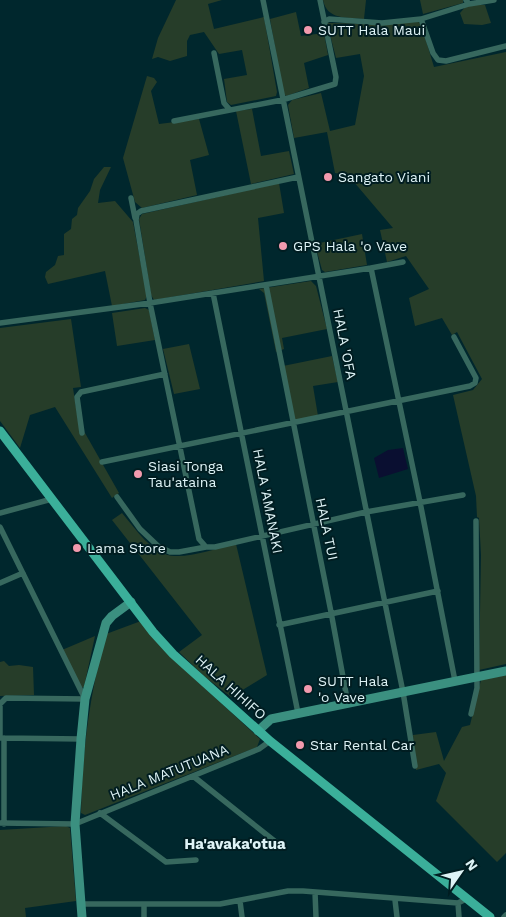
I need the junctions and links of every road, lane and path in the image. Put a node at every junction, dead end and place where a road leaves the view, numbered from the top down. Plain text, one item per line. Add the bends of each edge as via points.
1 (263, 0) edge
2 (320, 0) edge
3 (494, 0) edge
4 (468, 2) edge
5 (421, 20) junction
6 (324, 22) junction
7 (506, 46) edge
8 (214, 52) dead end
9 (282, 100) junction
10 (230, 110) junction
11 (174, 121) dead end
12 (298, 177) junction
13 (131, 198) dead end
14 (136, 220) junction
15 (403, 262) dead end
16 (371, 268) junction
17 (318, 276) junction
18 (266, 285) junction
19 (212, 293) junction
20 (150, 303) junction
21 (0, 323) edge
22 (454, 337) dead end
23 (164, 374) junction
24 (399, 401) junction
25 (346, 412) junction
26 (292, 424) junction
27 (82, 433) dead end
28 (242, 434) junction
29 (2, 437) edge
30 (181, 446) junction
31 (102, 462) dead end
32 (463, 495) dead end
33 (117, 497) dead end
34 (52, 499) junction
35 (420, 502) junction
36 (366, 512) junction
37 (0, 513) edge
38 (476, 521) dead end
39 (314, 524) junction
40 (0, 527) edge
41 (261, 537) junction
42 (206, 546) junction
43 (23, 573) junction
44 (0, 582) edge
45 (438, 591) junction
46 (131, 602) junction
47 (385, 603) junction
48 (331, 612) junction
49 (280, 625) junction
50 (506, 671) edge
51 (475, 677) junction
52 (455, 681) junction
53 (403, 692) junction
54 (1, 699) edge
55 (86, 699) junction
56 (348, 704) junction
57 (298, 713) junction
58 (471, 714) dead end
59 (258, 731) junction
60 (2, 738) edge
61 (80, 740) junction
62 (270, 741) junction
63 (415, 766) dead end
64 (193, 776) junction
65 (100, 813) junction
66 (2, 824) edge
67 (75, 824) junction
68 (277, 842) dead end
69 (196, 860) dead end
70 (315, 892) junction
71 (395, 900) junction
72 (240, 901) junction
73 (462, 901) junction
74 (82, 904) junction
75 (144, 904) junction
76 (82, 917) edge
77 (144, 917) edge
78 (242, 917) edge
79 (316, 917) edge
80 (397, 917) edge
81 (459, 917) edge
82 (490, 917) edge

1 - 9 street, HALA 'OFA
2 - 6 street
3 - 4 street
4 - 5 street
5 - 6 street via 382,23 329,19
5 - 7 street via 438,60 446,61
6 - 9 street via 335,84
8 - 10 street via 224,103
9 - 10 street
9 - 12 street, HALA 'OFA
10 - 11 street
12 - 14 street via 141,211
12 - 17 street, HALA 'OFA
13 - 14 street
14 - 20 street
15 - 16 street
16 - 17 street
16 - 24 street
17 - 18 street
17 - 25 street, HALA 'OFA
18 - 19 street
18 - 26 street, HALA TUI
19 - 20 street
19 - 28 street, HALA 'AMANAKI
20 - 21 street
20 - 23 street
22 - 24 street via 470,364 475,383
23 - 27 street via 81,392 77,398
23 - 30 street
24 - 25 street
24 - 35 street
25 - 26 street
25 - 36 street, HALA 'OFA
26 - 28 street
26 - 39 street, HALA TUI
28 - 30 street
28 - 41 street, HALA 'AMANAKI
29 - 34 main road, HALA HIHIFO
30 - 31 street
30 - 42 street via 199,539
32 - 35 street
33 - 42 street via 140,529 158,546 179,552
34 - 37 street
34 - 46 main road, HALA HIHIFO
35 - 36 street
35 - 45 street
36 - 39 street
36 - 47 street, HALA 'OFA
38 - 51 street
39 - 41 street
39 - 48 street, HALA TUI
40 - 43 street
41 - 42 street
41 - 49 street, HALA 'AMANAKI
43 - 44 street
43 - 55 street
45 - 47 street
45 - 52 street
46 - 55 main road via 106,623
46 - 59 main road, HALA HIHIFO via 173,654
47 - 48 street
47 - 53 street, HALA 'OFA
48 - 49 street
48 - 56 street, HALA TUI
49 - 57 street, HALA 'AMANAKI
50 - 51 main road
51 - 52 main road
51 - 58 street via 477,688
52 - 53 main road
53 - 56 main road
53 - 63 street, HALA 'OFA
54 - 55 street
54 - 60 street
55 - 61 main road
56 - 57 main road
57 - 59 main road via 271,719
59 - 62 main road, HALA HIHIFO
60 - 61 street
60 - 66 street
61 - 67 main road
62 - 64 street, HALA MATUTUANA via 259,749
62 - 73 main road, HALA HIHIFO
64 - 65 street, HALA MATUTUANA
64 - 68 street
65 - 67 street, HALA MATUTUANA
65 - 69 street via 166,862
66 - 67 street
67 - 74 main road
70 - 71 street
70 - 72 street via 288,892
70 - 79 street
71 - 73 street
71 - 80 street
72 - 75 street
72 - 78 street
73 - 81 street
73 - 82 main road, HALA HIHIFO
74 - 75 street
74 - 76 main road
75 - 77 street

